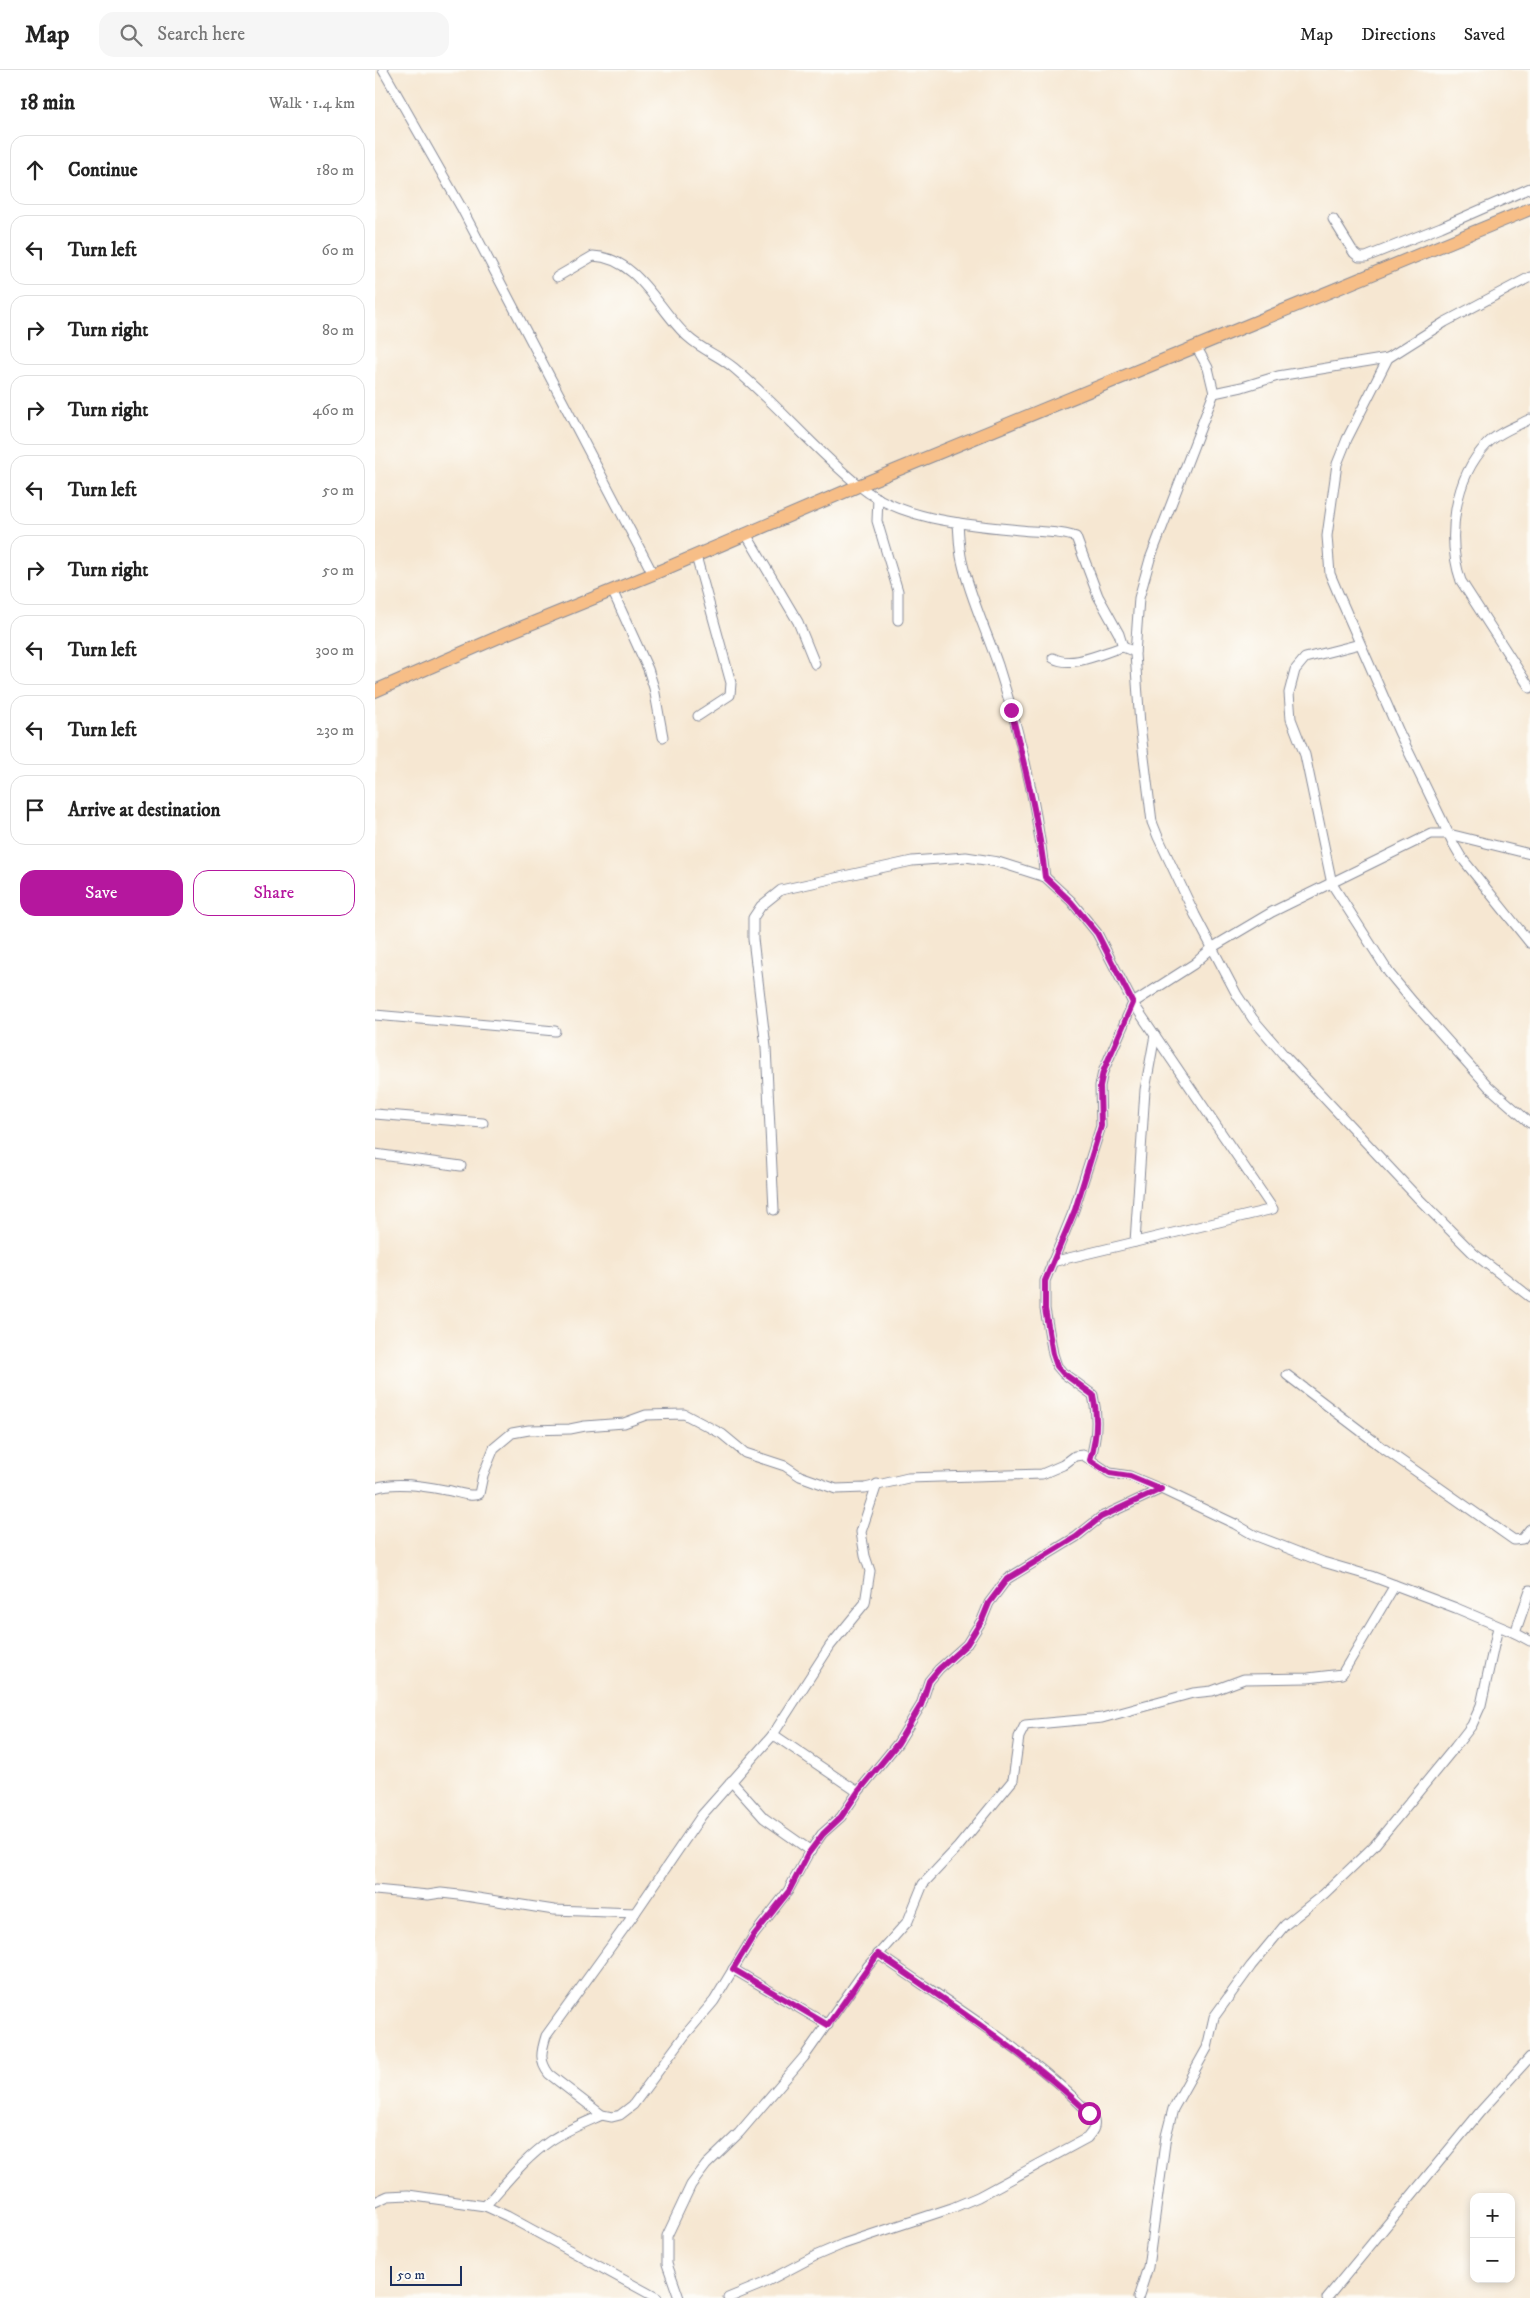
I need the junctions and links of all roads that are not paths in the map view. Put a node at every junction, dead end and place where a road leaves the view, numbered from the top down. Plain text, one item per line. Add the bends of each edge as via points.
1 (383, 70) edge
2 (1530, 188) edge
3 (1530, 209) edge
4 (1333, 219) dead end
5 (557, 277) dead end
6 (1530, 277) edge
7 (1196, 346) junction
8 (1388, 358) junction
9 (1214, 392) junction
10 (1530, 419) edge
11 (858, 486) junction
12 (878, 498) junction
13 (958, 523) junction
14 (746, 534) junction
15 (696, 556) junction
16 (653, 574) junction
17 (612, 590) junction
18 (898, 620) dead end
19 (1360, 644) junction
20 (1123, 647) junction
21 (1135, 652) junction
22 (1053, 658) dead end
23 (815, 664) dead end
24 (1529, 685) edge
25 (375, 691) edge
26 (698, 716) dead end
27 (663, 737) dead end
28 (1449, 834) junction
29 (1530, 854) edge
30 (1045, 877) junction
31 (1332, 884) junction
32 (1530, 943) edge
33 (1213, 947) junction
34 (1133, 1003) junction
35 (375, 1015) edge
36 (555, 1031) dead end
37 (1155, 1035) junction
38 (375, 1114) edge
39 (483, 1123) dead end
40 (1530, 1123) edge
41 (375, 1154) edge
42 (461, 1166) dead end
43 (774, 1210) dead end
44 (1135, 1242) junction
45 (1052, 1262) junction
46 (1530, 1298) edge
47 (1287, 1375) dead end
48 (1090, 1460) junction
49 (877, 1484) junction
50 (375, 1488) edge
51 (1161, 1489) junction
52 (1530, 1528) edge
53 (1395, 1585) junction
54 (1530, 1590) edge
55 (1498, 1627) junction
56 (1515, 1633) junction
57 (1530, 1642) edge
58 (772, 1736) junction
59 (731, 1781) junction
60 (858, 1792) junction
61 (811, 1851) junction
62 (375, 1890) edge
63 (635, 1913) junction
64 (878, 1954) junction
65 (733, 1969) junction
66 (828, 2025) junction
67 (1530, 2057) edge
68 (601, 2115) junction
69 (375, 2202) edge
70 (485, 2206) junction
71 (657, 2298) edge
72 (679, 2298) edge
73 (729, 2298) edge
74 (1138, 2298) edge
75 (1327, 2298) edge

1 - 16 street via 461,207
2 - 4 street via 1366,257 1354,254
3 - 7 main road
5 - 11 street via 593,256 611,259 623,266 645,285 686,336 735,369
6 - 8 street via 1445,322
7 - 9 street via 1209,368
7 - 11 main road
8 - 9 street via 1278,376
8 - 19 street via 1337,464 1328,520 1327,557 1331,574
9 - 21 street via 1150,559 1139,598
10 - 24 street via 1488,442 1474,460 1460,492 1453,542 1461,581
11 - 12 street
11 - 14 main road
12 - 13 street via 905,511
12 - 18 street via 877,521 898,591
13 - 20 street via 1076,537 1098,596
13 - 30 street via 965,574 1011,710
14 - 15 main road
14 - 23 street via 798,622
15 - 16 main road
15 - 26 street via 731,683 730,695
16 - 17 main road
17 - 25 main road
17 - 27 street via 648,669
19 - 28 street
19 - 31 street via 1305,658 1295,670 1289,693 1291,720 1305,755
20 - 21 street
20 - 22 street via 1079,661 1061,663
21 - 33 street via 1152,822
28 - 29 street
28 - 31 street via 1431,834 1415,840
28 - 32 street via 1461,857
30 - 34 street via 1097,933
30 - 43 street via 998,862 966,857 912,861 781,890 761,906 753,918 753,939 766,1047
31 - 33 street via 1272,912
31 - 40 street via 1389,973 1413,1002 1489,1088
33 - 34 street via 1194,964
33 - 46 street via 1244,1006 1294,1067 1473,1253
34 - 37 street
34 - 45 street via 1103,1072 1101,1126 1075,1210
35 - 36 street
37 - 44 street via 1145,1090
37 - 44 street via 1273,1209
38 - 39 street
41 - 42 street
44 - 45 street
45 - 48 street via 1044,1294 1051,1346 1057,1366 1063,1373 1093,1395 1097,1410 1095,1444
47 - 52 street via 1383,1448 1514,1540 1522,1539
48 - 49 street via 1083,1455 1075,1456 1042,1474 908,1478
48 - 51 street via 1110,1473 1130,1476
49 - 50 street via 850,1490 823,1486 785,1466 745,1453 722,1434 684,1414 656,1414 616,1424 512,1433 494,1448 479,1494 474,1496 398,1483
49 - 58 street via 861,1532 870,1571 865,1603 830,1646
51 - 53 street via 1254,1535
51 - 60 street via 1101,1517 1076,1537 1007,1579 989,1603 967,1644 929,1681 921,1705 898,1743
53 - 55 street
53 - 64 street via 1342,1674 1244,1679 1212,1691 1193,1693 1102,1718 1025,1725 1019,1737 1013,1780 923,1884 908,1921
54 - 56 street
55 - 56 street
55 - 74 street via 1481,1705 1472,1725 1374,1846 1324,1894 1285,1925 1214,2017 1207,2048 1173,2109 1166,2136 1148,2267
56 - 57 street
58 - 59 street
58 - 60 street
59 - 61 street via 765,1818
59 - 63 street via 702,1815
60 - 61 street
61 - 65 street via 789,1891 754,1935
62 - 63 street via 459,1895 554,1910
63 - 68 street via 546,2036 541,2057 542,2065 549,2074
64 - 66 street
64 - 73 street via 1007,2043 1053,2079 1089,2113 1094,2120 1094,2128 1087,2138 978,2197 843,2244
65 - 66 street
65 - 68 street via 714,2001 633,2105 620,2115
66 - 72 street via 781,2085 691,2185 667,2236 667,2264
67 - 75 street via 1480,2112
68 - 70 street via 549,2141
69 - 70 street via 389,2196 408,2195
70 - 71 street

